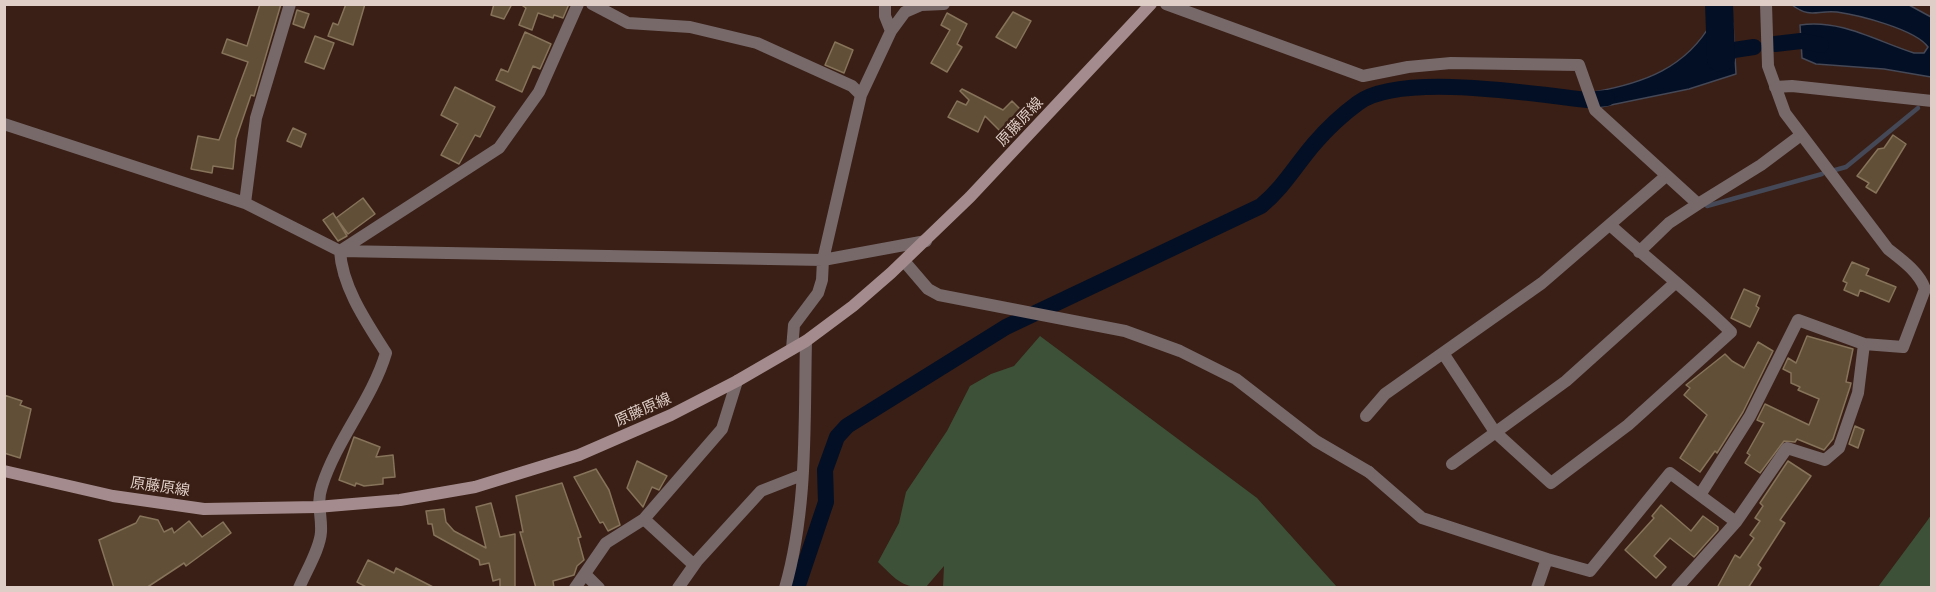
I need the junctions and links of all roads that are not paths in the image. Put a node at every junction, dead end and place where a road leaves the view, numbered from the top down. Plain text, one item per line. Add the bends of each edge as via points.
1 (290, 4) edge
2 (578, 4) edge
3 (592, 4) edge
4 (885, 4) edge
5 (944, 4) edge
6 (1151, 4) edge
7 (1166, 4) edge
8 (1766, 4) edge
9 (891, 32) junction
10 (1775, 87) junction
11 (861, 95) junction
12 (1932, 101) edge
13 (4, 124) edge
14 (1801, 135) junction
15 (1666, 176) junction
16 (245, 202) junction
17 (1698, 204) junction
18 (1610, 225) junction
19 (926, 241) junction
20 (340, 251) junction
21 (1639, 252) junction
22 (823, 261) junction
23 (904, 261) junction
24 (1675, 284) junction
25 (806, 341) junction
26 (1864, 344) junction
27 (792, 349) junction
28 (1443, 353) junction
29 (737, 381) junction
30 (1366, 416) dead end
31 (1495, 432) junction
32 (1452, 464) dead end
33 (4, 471) edge
34 (802, 475) junction
35 (1700, 495) junction
36 (317, 507) junction
37 (644, 519) junction
38 (1736, 522) junction
39 (1546, 559) junction
40 (694, 565) junction
41 (586, 575) junction
42 (299, 588) edge
43 (575, 588) edge
44 (599, 588) edge
45 (678, 588) edge
46 (785, 588) edge
47 (1537, 588) edge
48 (1677, 588) edge

1 - 16 street via 256,118
2 - 20 street via 539,92 499,148
3 - 11 street via 628,24 690,27 757,44 852,86
4 - 9 street
5 - 9 street via 921,5 905,12
6 - 19 main road, 原藤原線
7 - 15 street via 1363,76 1451,63 1579,65 1593,106
8 - 10 street via 1768,66
9 - 11 street
10 - 12 street
10 - 14 street via 1785,112
11 - 22 street
13 - 16 street
14 - 17 street
14 - 26 street via 1888,249 1905,262 1925,289 1903,347
15 - 17 street
15 - 18 street
16 - 20 street
17 - 21 street via 1669,223
18 - 21 street
18 - 28 street via 1542,283
19 - 22 street
19 - 23 main road, 原藤原線
20 - 22 street
20 - 36 street via 341,266 359,307 386,353 381,370 345,434
21 - 24 street
22 - 27 street via 818,293 794,325
23 - 25 main road, 原藤原線
23 - 39 street via 928,289 939,295 1125,331 1180,351 1236,379 1316,441 1369,472 1422,518
24 - 31 street via 1566,381
24 - 31 street via 1692,294 1731,332 1628,425 1551,483
25 - 27 main road, 原藤原線
25 - 34 street
26 - 35 street via 1798,320 1750,416
26 - 38 street via 1858,393 1839,448 1825,460 1787,448
27 - 29 main road, 原藤原線
28 - 30 street via 1385,394
28 - 31 street
29 - 36 main road, 原藤原線 via 671,415 579,454 475,487 400,500
29 - 37 street via 722,429
31 - 32 street
33 - 36 main road, 原藤原線 via 113,496 204,509
34 - 40 street via 761,491
34 - 46 street via 796,549
35 - 38 street
35 - 39 street via 1670,473 1590,571
36 - 42 street via 321,534
37 - 40 street
37 - 41 street via 606,543
38 - 48 street
39 - 47 street
40 - 45 street
41 - 43 street
41 - 44 street

